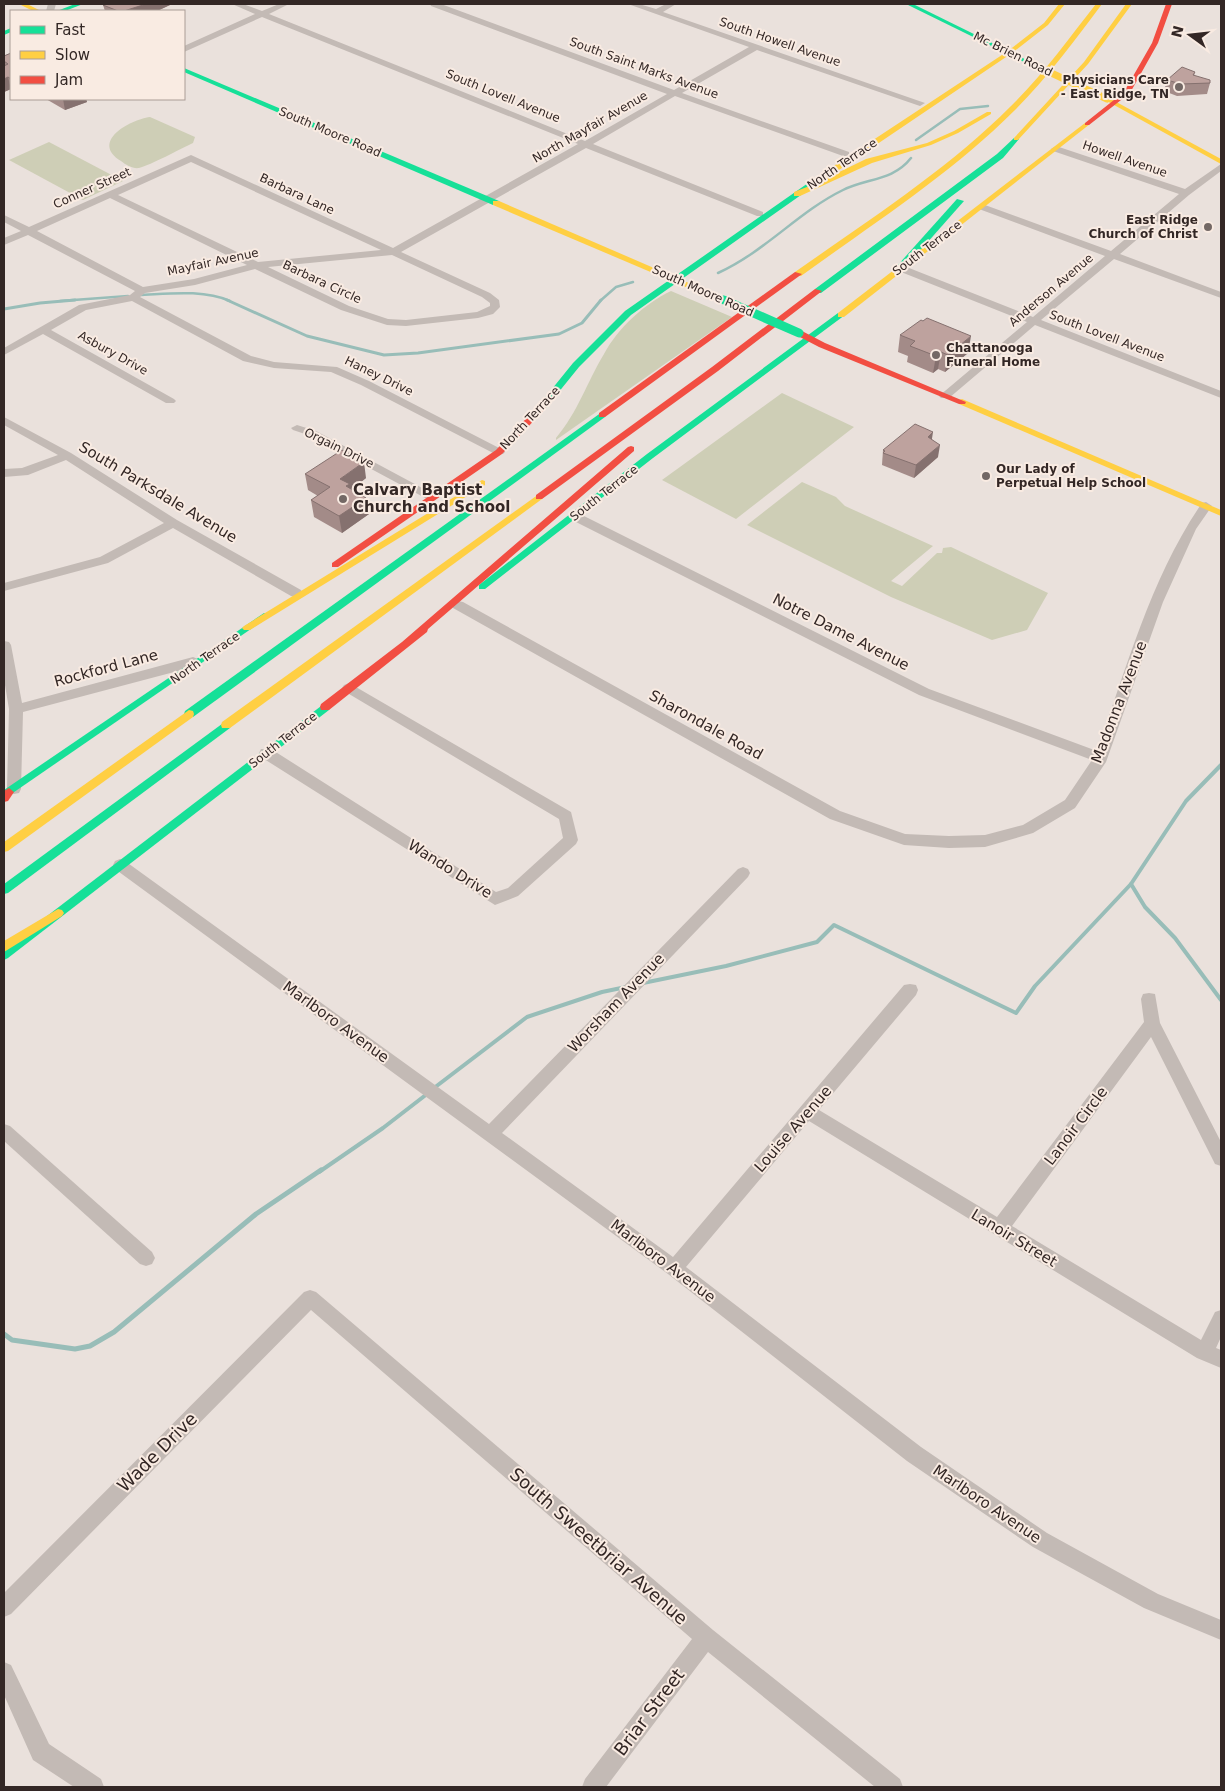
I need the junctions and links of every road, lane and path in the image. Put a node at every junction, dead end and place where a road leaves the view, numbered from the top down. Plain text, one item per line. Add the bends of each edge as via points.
1 (22, 4) edge
2 (80, 4) edge
3 (236, 4) edge
4 (285, 4) edge
5 (434, 4) edge
6 (632, 4) edge
7 (672, 4) edge
8 (909, 4) edge
9 (1062, 4) edge
10 (1099, 4) edge
11 (1129, 4) edge
12 (1169, 4) edge
13 (36, 10) edge
14 (63, 10) edge
15 (656, 12) junction
16 (261, 14) junction
17 (755, 47) junction
18 (185, 50) edge
19 (1010, 52) junction
20 (185, 70) edge
21 (1030, 90) junction
22 (674, 93) junction
23 (1110, 101) junction
24 (920, 103) dead end
25 (585, 144) junction
26 (1056, 149) junction
27 (846, 154) dead end
28 (1000, 156) junction
29 (191, 158) joint
30 (1221, 162) edge
31 (1221, 167) edge
32 (1186, 193) junction
33 (109, 194) junction
34 (797, 194) junction
35 (490, 199) junction
36 (982, 207) junction
37 (760, 214) dead end
38 (4, 218) edge
39 (28, 231) junction
40 (4, 242) edge
41 (393, 252) junction
42 (1112, 255) junction
43 (257, 265) junction
44 (900, 268) junction
45 (677, 279) junction
46 (138, 294) junction
47 (1221, 295) edge
48 (1035, 322) junction
49 (43, 330) junction
50 (810, 339) junction
51 (4, 352) edge
52 (715, 369) junction
53 (1221, 395) edge
54 (945, 396) junction
55 (170, 401) dead end
56 (672, 415) dead end
57 (4, 420) edge
58 (297, 428) dead end
59 (642, 440) dead end
60 (564, 443) junction
61 (499, 452) junction
62 (67, 456) junction
63 (518, 462) dead end
64 (4, 473) edge
65 (492, 476) dead end
66 (434, 497) junction
67 (1206, 506) junction
68 (1221, 513) edge
69 (574, 516) junction
70 (173, 523) junction
71 (4, 587) edge
72 (296, 592) junction
73 (458, 605) junction
74 (247, 628) junction
75 (407, 642) junction
76 (4, 645) edge
77 (204, 659) junction
78 (349, 688) junction
79 (16, 709) junction
80 (266, 753) junction
81 (1101, 758) junction
82 (8, 794) edge
83 (948, 842) joint
84 (4, 848) edge
85 (120, 865) junction
86 (743, 873) dead end
87 (4, 890) edge
88 (58, 913) junction
89 (4, 947) edge
90 (4, 955) edge
91 (910, 990) dead end
92 (1149, 999) dead end
93 (1152, 1023) junction
94 (808, 1112) junction
95 (4, 1132) edge
96 (490, 1134) junction
97 (1221, 1159) edge
98 (999, 1229) junction
99 (146, 1258) dead end
100 (674, 1268) junction
101 (310, 1298) joint
102 (1221, 1318) edge
103 (1213, 1356) edge
104 (4, 1606) edge
105 (1221, 1630) edge
106 (706, 1637) junction
107 (4, 1672) edge
108 (94, 1787) edge
109 (593, 1787) edge
110 (892, 1787) edge

1 - 13 main road
2 - 14 main road
3 - 16 street, South Lovell Avenue
4 - 16 street
5 - 22 street, South Saint Marks Avenue
6 - 15 street, South Howell Avenue
7 - 15 street
8 - 19 main road, Mc Brien Road
9 - 19 main road, North Terrace via 1046,24
10 - 21 main road
11 - 28 main road via 1086,63
12 - 23 main road, South Terrace via 1155,43 1127,93
15 - 17 street, South Howell Avenue
16 - 18 street
16 - 25 street, South Lovell Avenue
17 - 22 street, North Mayfair Avenue
17 - 24 street, South Howell Avenue
19 - 23 main road, Mc Brien Road, bridge
19 - 34 main road, North Terrace
20 - 35 main road, South Moore Road
21 - 34 main road via 956,132 929,144 869,161
21 - 60 main road via 1001,120 936,174
22 - 25 street, North Mayfair Avenue
22 - 27 street, South Saint Marks Avenue
23 - 26 main road, South Terrace
23 - 30 main road, Mc Brien Road
25 - 35 street, North Mayfair Avenue
25 - 37 street, South Lovell Avenue
26 - 32 street, Howell Avenue
26 - 36 main road, South Terrace
28 - 44 main road
28 - 52 main road
29 - 33 street, Conner Street
29 - 41 street, Barbara Lane
31 - 32 street, Anderson Avenue
32 - 42 street, Anderson Avenue
33 - 39 street, Conner Street
33 - 43 street
34 - 45 main road, North Terrace
35 - 41 street, Mayfair Avenue
35 - 45 main road, South Moore Road
36 - 42 street
36 - 44 main road, South Terrace
38 - 39 street, Haney Drive
39 - 40 street, Conner Street
39 - 46 street, Haney Drive
41 - 43 street, Mayfair Avenue
41 - 43 street, Barbara Circle via 486,295 495,302 495,307 478,315 387,322 345,308
42 - 47 street
42 - 48 street, Anderson Avenue
43 - 46 street, Mayfair Avenue
44 - 48 street, South Lovell Avenue
44 - 50 main road, South Terrace
45 - 50 main road, South Moore Road, bridge
45 - 61 main road, North Terrace via 607,332 553,396
46 - 49 street, Mayfair Avenue via 83,307
46 - 61 street, Haney Drive via 247,359 274,365 333,369
48 - 53 street, South Lovell Avenue
48 - 54 street, Anderson Avenue
49 - 51 street, Mayfair Avenue
49 - 55 street, Asbury Drive
50 - 54 main road, South Moore Road
50 - 69 main road, South Terrace
52 - 56 main road via 709,383
52 - 87 main road
54 - 67 main road, South Moore Road
57 - 62 street, South Parksdale Avenue
58 - 66 street, Orgain Drive via 312,432
59 - 75 main road
60 - 63 main road
60 - 84 main road
61 - 66 main road, North Terrace
62 - 64 street via 24,472
62 - 70 street, South Parksdale Avenue
65 - 74 main road
66 - 72 main road, North Terrace
67 - 68 main road, South Moore Road
67 - 81 street, Madonna Avenue via 1190,529 1157,602
69 - 73 main road, South Terrace
69 - 81 street, Notre Dame Avenue via 924,692
70 - 71 street via 104,560
70 - 72 street, South Parksdale Avenue
72 - 74 main road, North Terrace
73 - 75 main road, South Terrace
73 - 83 street, Sharondale Road via 835,816 904,839
74 - 77 main road, North Terrace
75 - 78 main road, South Terrace
76 - 79 street
77 - 79 street, Rockford Lane
77 - 82 main road, North Terrace
78 - 80 main road, South Terrace
78 - 80 street, Wando Drive via 566,816 571,840 513,892 495,899
79 - 82 street
80 - 85 main road, South Terrace
81 - 83 street, Madonna Avenue via 1070,804 1028,829 984,841
85 - 88 main road, South Terrace
85 - 96 street, Marlboro Avenue
86 - 96 street, Worsham Avenue
88 - 89 main road
88 - 90 main road, South Terrace
91 - 94 street, Louise Avenue
92 - 93 street
93 - 97 street
93 - 98 street, Lanoir Circle
94 - 98 street, Lanoir Street
94 - 100 street, Louise Avenue
95 - 99 street
96 - 100 street, Marlboro Avenue
98 - 103 street, Lanoir Street
100 - 105 street, Marlboro Avenue via 914,1454 1040,1540 1151,1601
101 - 104 street, Wade Drive
101 - 106 street, South Sweetbriar Avenue
102 - 103 street
106 - 109 street, Briar Street
106 - 110 street, South Sweetbriar Avenue
107 - 108 street via 41,1752

